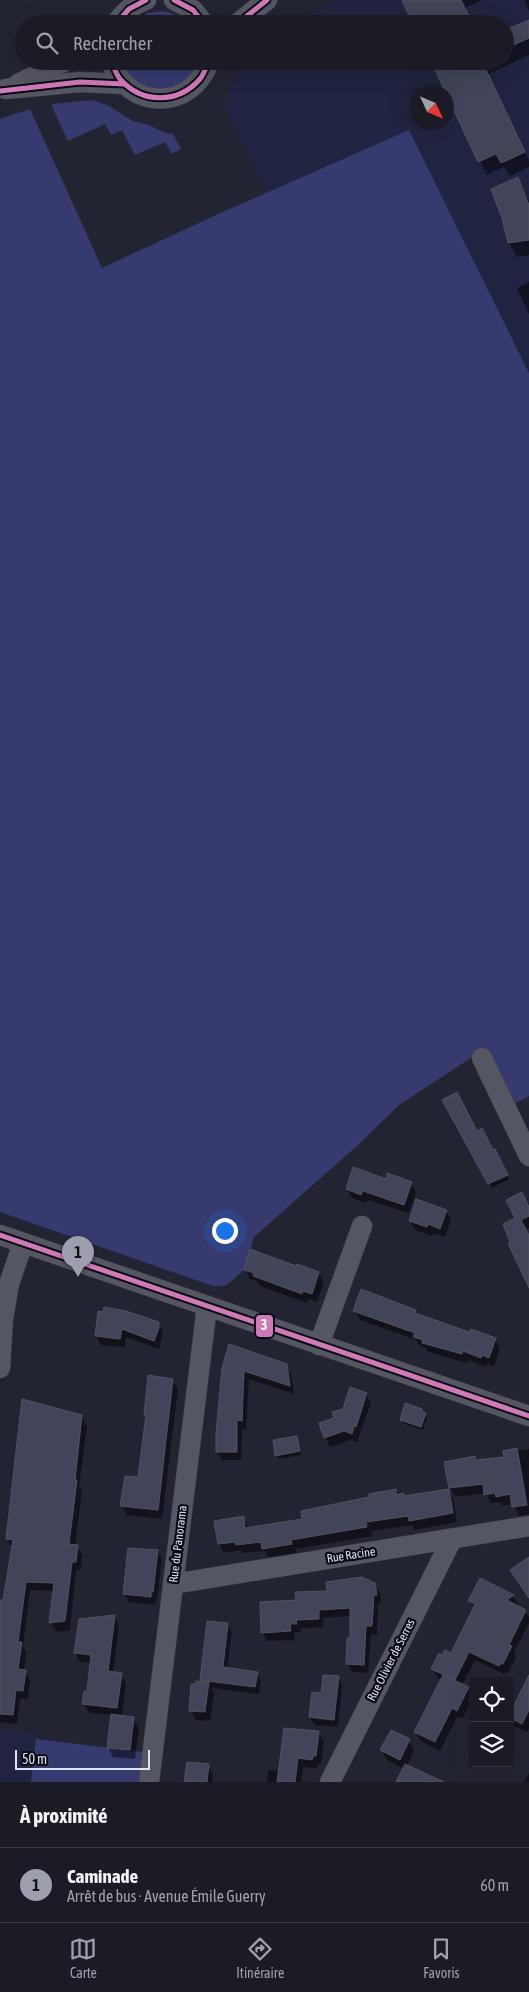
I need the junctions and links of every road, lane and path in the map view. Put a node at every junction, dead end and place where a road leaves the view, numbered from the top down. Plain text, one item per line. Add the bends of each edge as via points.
1 (113, 0) edge
2 (146, 0) edge
3 (267, 0) edge
4 (181, 1) edge
5 (114, 15) edge
6 (122, 15) edge
7 (196, 15) edge
8 (248, 15) edge
9 (46, 70) edge
10 (114, 70) edge
11 (205, 70) edge
12 (124, 84) junction
13 (3, 90) edge
14 (482, 1058) dead end
15 (529, 1156) edge
16 (362, 1226) dead end
17 (0, 1235) edge
18 (23, 1243) junction
19 (207, 1306) junction
20 (319, 1345) junction
21 (0, 1368) edge
22 (529, 1416) edge
23 (529, 1526) edge
24 (452, 1539) junction
25 (173, 1584) junction
26 (149, 1782) edge
27 (330, 1782) edge

1 - 5 street
2 - 6 street via 133,5
3 - 8 street
4 - 7 street
9 - 13 street
10 - 12 street
11 - 12 street via 184,93 171,98 144,96
12 - 13 street via 80,82
14 - 15 street
16 - 20 street
17 - 18 street
18 - 19 street
18 - 21 street via 9,1284
19 - 20 street
19 - 25 street, Rue du Panorama
20 - 22 street
23 - 24 street, Rue Racine
24 - 25 street, Rue Racine
24 - 27 street, Rue Olivier de Serres
25 - 26 street, Rue du Panorama

